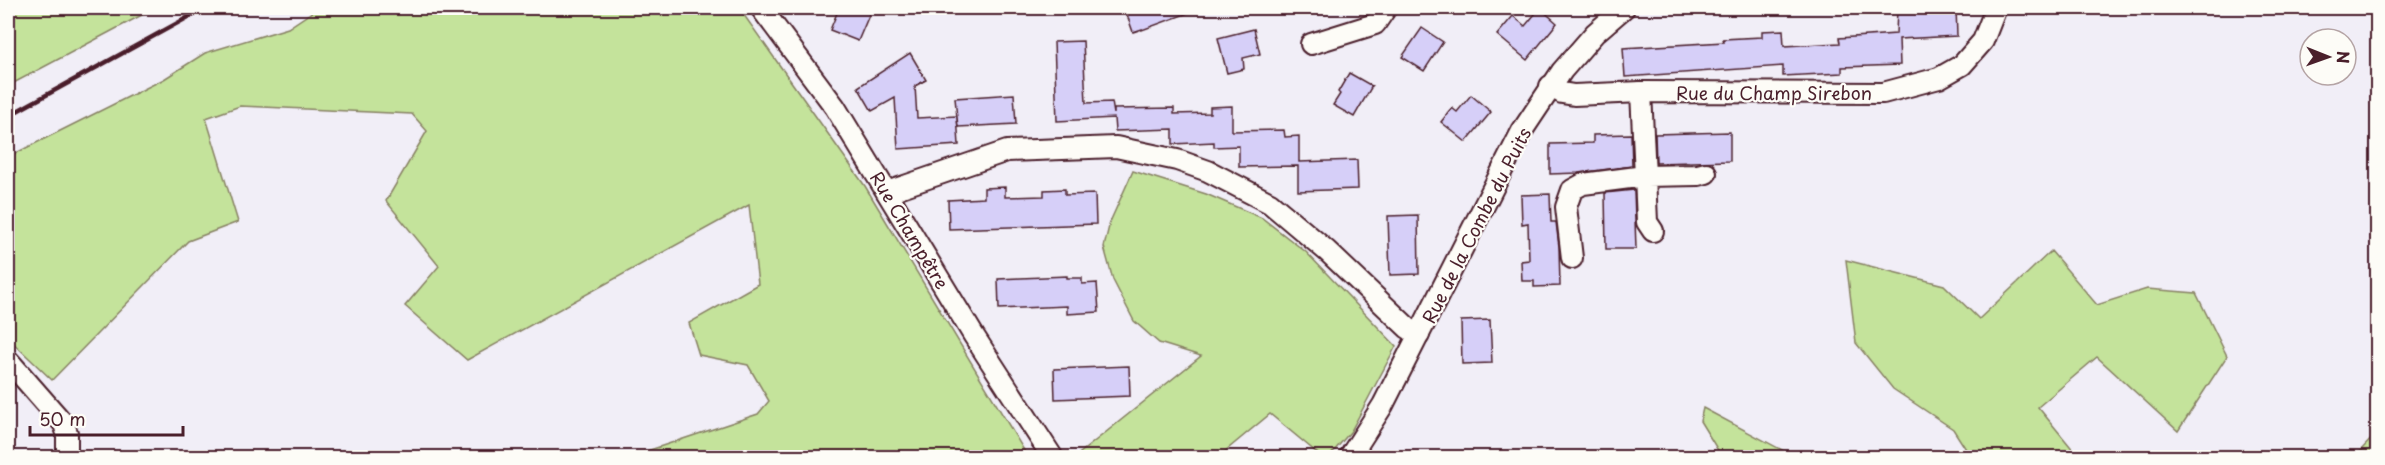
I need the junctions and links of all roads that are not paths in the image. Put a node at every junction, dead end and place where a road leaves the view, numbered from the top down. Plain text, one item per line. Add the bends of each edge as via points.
1 (761, 8) edge
2 (1386, 8) edge
3 (1624, 8) edge
4 (1996, 8) edge
5 (1311, 44) dead end
6 (1550, 86) junction
7 (1641, 92) junction
8 (1706, 173) dead end
9 (1645, 176) junction
10 (887, 192) junction
11 (1653, 231) dead end
12 (1572, 258) dead end
13 (1419, 335) junction
14 (8, 360) edge
15 (67, 458) edge
16 (1053, 458) edge
17 (1349, 458) edge

1 - 10 street, Rue Champêtre via 835,107
2 - 5 street via 1375,24
3 - 6 street, Rue de la Combe du Puits via 1595,33
4 - 7 street, Rue du Champ Sirebon via 1983,41 1962,65 1939,78 1882,93
6 - 7 street, Rue du Champ Sirebon via 1574,95
6 - 13 street, Rue de la Combe du Puits via 1498,175
7 - 9 street
8 - 9 street
9 - 11 street via 1647,222
9 - 12 street via 1583,184 1572,190 1566,207
10 - 13 street via 1007,151 1116,147 1177,160 1208,171 1270,203
10 - 16 street, Rue Champêtre
13 - 17 street, Rue de la Combe du Puits via 1383,405
14 - 15 street via 64,424 69,445

